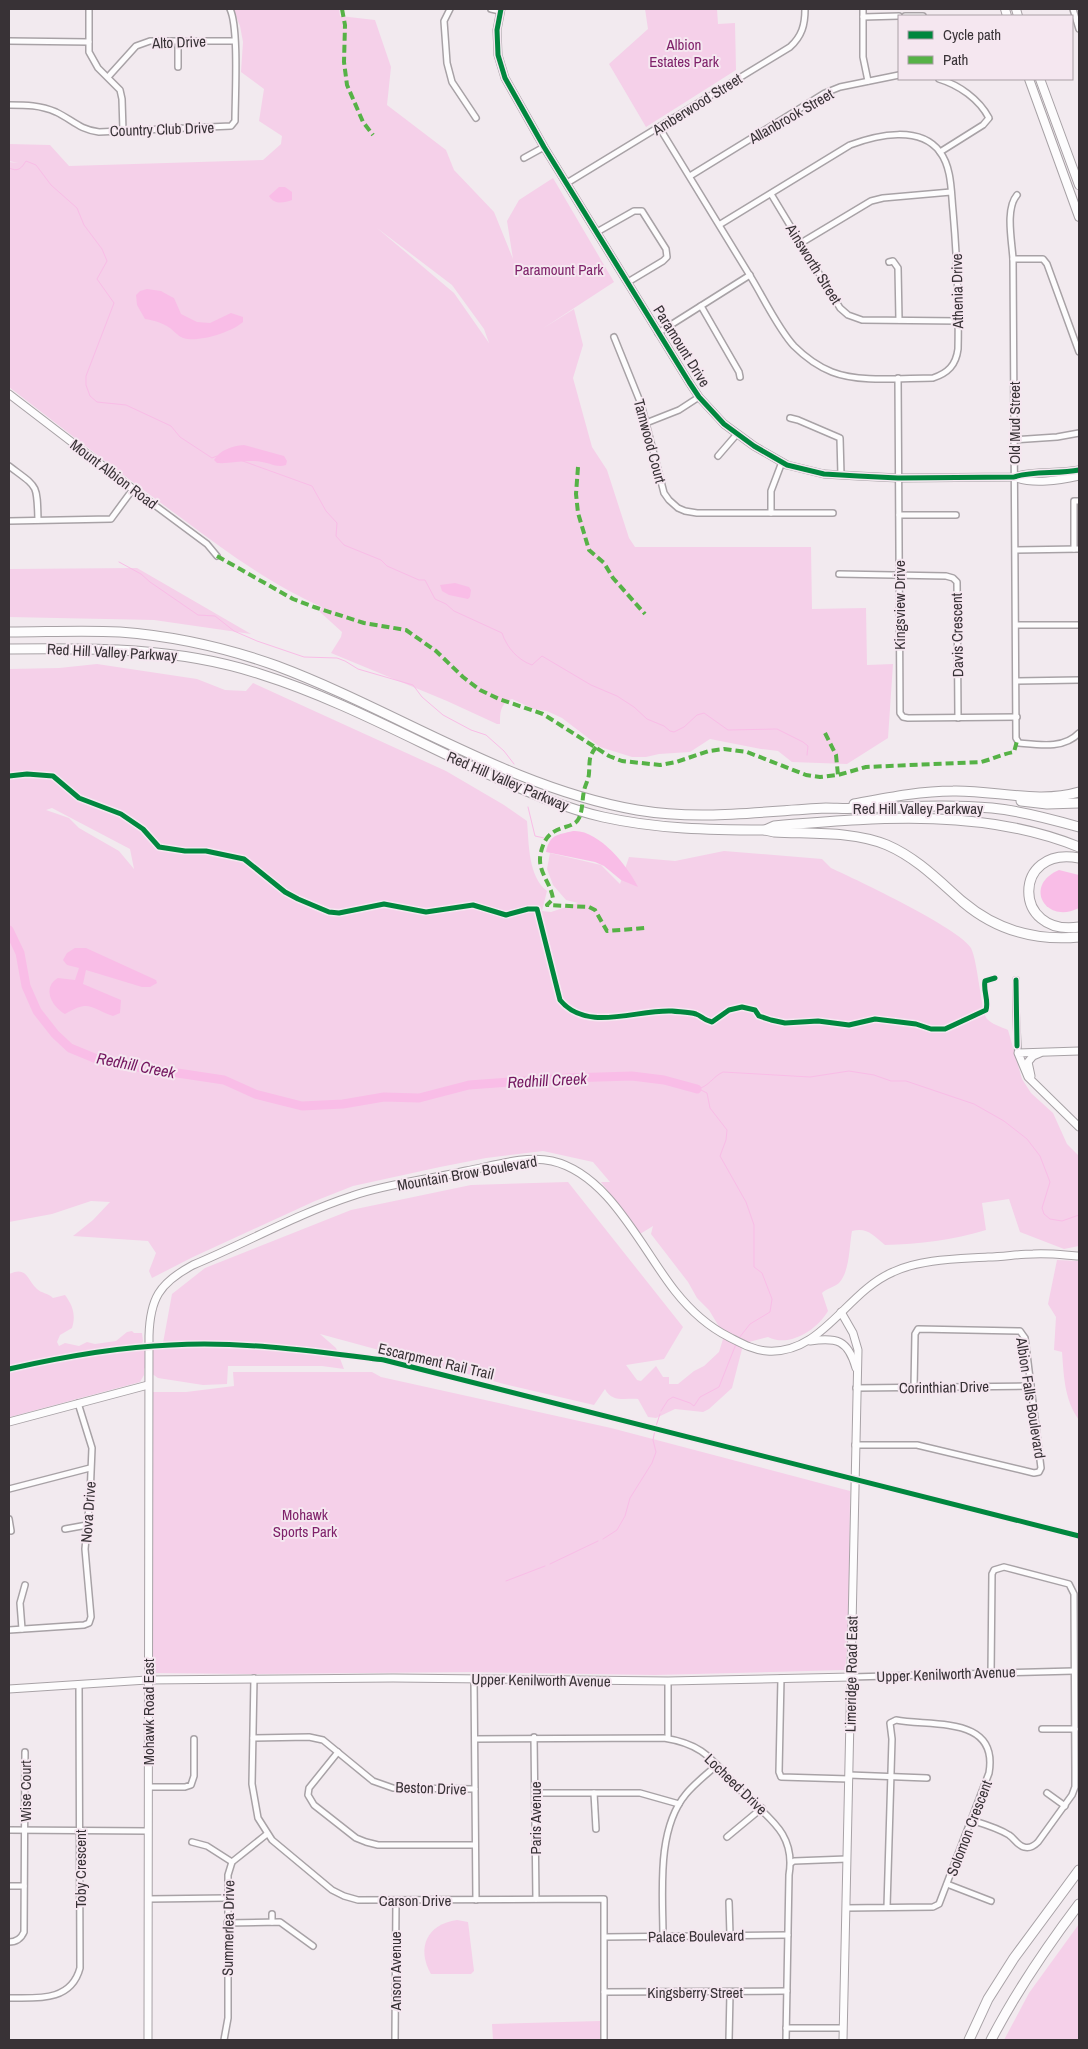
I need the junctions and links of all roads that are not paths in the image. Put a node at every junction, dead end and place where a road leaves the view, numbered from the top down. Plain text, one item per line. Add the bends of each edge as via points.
1 (89, 9) edge
2 (230, 9) edge
3 (450, 9) edge
4 (491, 9) edge
5 (805, 9) edge
6 (863, 9) edge
7 (1072, 9) edge
8 (500, 10) edge
9 (898, 16) edge
10 (863, 17) junction
11 (1079, 30) edge
12 (9, 41) edge
13 (178, 41) junction
14 (234, 41) junction
15 (89, 42) junction
16 (178, 66) dead end
17 (898, 75) edge
18 (108, 77) junction
19 (943, 80) edge
20 (1029, 80) edge
21 (1040, 80) edge
22 (868, 81) junction
23 (9, 105) edge
24 (476, 118) dead end
25 (659, 127) junction
26 (123, 131) junction
27 (544, 146) junction
28 (940, 152) junction
29 (524, 158) dead end
30 (690, 176) junction
31 (567, 183) junction
32 (1079, 185) edge
33 (951, 192) junction
34 (771, 194) junction
35 (1017, 195) dead end
36 (1079, 217) edge
37 (719, 225) junction
38 (597, 232) junction
39 (801, 243) junction
40 (1013, 259) junction
41 (889, 262) dead end
42 (750, 275) junction
43 (628, 282) junction
44 (701, 306) junction
45 (900, 320) junction
46 (958, 321) junction
47 (658, 332) junction
48 (614, 337) dead end
49 (1079, 352) edge
50 (740, 377) dead end
51 (898, 378) junction
52 (9, 394) edge
53 (699, 397) junction
54 (790, 418) dead end
55 (646, 423) junction
56 (1079, 432) edge
57 (737, 434) junction
58 (1014, 440) junction
59 (718, 456) dead end
60 (782, 462) junction
61 (9, 466) edge
62 (1079, 470) edge
63 (841, 475) junction
64 (1079, 476) edge
65 (898, 478) junction
66 (1014, 478) junction
67 (133, 489) junction
68 (1079, 501) edge
69 (771, 513) junction
70 (833, 514) dead end
71 (899, 515) junction
72 (956, 515) dead end
73 (38, 520) junction
74 (9, 521) edge
75 (1077, 549) edge
76 (1016, 550) junction
77 (217, 556) dead end
78 (839, 574) dead end
79 (900, 576) junction
80 (1016, 625) junction
81 (1079, 625) edge
82 (9, 632) edge
83 (9, 649) edge
84 (1079, 680) edge
85 (1017, 681) junction
86 (1017, 717) junction
87 (958, 718) junction
88 (1079, 733) edge
89 (969, 792) junction
90 (1079, 792) edge
91 (1079, 803) edge
92 (826, 808) junction
93 (1079, 826) edge
94 (765, 830) junction
95 (1079, 847) edge
96 (1079, 858) edge
97 (1079, 927) edge
98 (1079, 932) edge
99 (1068, 937) junction
100 (1079, 937) edge
101 (1016, 980) dead end
102 (1079, 1051) edge
103 (1018, 1053) junction
104 (1040, 1053) junction
105 (1038, 1087) junction
106 (1079, 1127) edge
107 (1079, 1256) edge
108 (841, 1312) junction
109 (807, 1341) junction
110 (857, 1372) junction
111 (148, 1384) junction
112 (1031, 1386) junction
113 (856, 1388) junction
114 (914, 1388) junction
115 (78, 1403) junction
116 (9, 1422) edge
117 (855, 1446) junction
118 (90, 1468) junction
119 (9, 1489) edge
120 (9, 1519) edge
121 (87, 1524) junction
122 (65, 1528) dead end
123 (11, 1531) dead end
124 (24, 1585) dead end
125 (22, 1629) junction
126 (9, 1630) edge
127 (1074, 1671) junction
128 (992, 1673) junction
129 (851, 1677) junction
130 (254, 1678) junction
131 (781, 1678) junction
132 (474, 1679) junction
133 (147, 1680) junction
134 (668, 1681) junction
135 (79, 1685) junction
136 (9, 1689) edge
137 (1042, 1729) dead end
138 (1075, 1729) junction
139 (534, 1737) junction
140 (253, 1738) junction
141 (668, 1738) junction
142 (194, 1739) dead end
143 (475, 1739) junction
144 (24, 1752) dead end
145 (338, 1752) junction
146 (717, 1765) junction
147 (890, 1776) junction
148 (849, 1777) junction
149 (927, 1778) dead end
150 (148, 1787) junction
151 (475, 1789) junction
152 (536, 1793) junction
153 (594, 1793) junction
154 (1047, 1793) dead end
155 (679, 1804) junction
156 (1065, 1806) junction
157 (762, 1808) junction
158 (971, 1820) junction
159 (596, 1829) dead end
160 (9, 1830) edge
161 (24, 1830) junction
162 (148, 1830) junction
163 (80, 1831) junction
164 (267, 1834) junction
165 (727, 1837) dead end
166 (192, 1842) dead end
167 (475, 1845) junction
168 (847, 1859) junction
169 (232, 1862) junction
170 (791, 1863) junction
171 (1079, 1870) edge
172 (947, 1884) junction
173 (9, 1886) edge
174 (24, 1886) junction
175 (227, 1898) junction
176 (148, 1899) junction
177 (536, 1899) junction
178 (476, 1900) junction
179 (396, 1901) junction
180 (991, 1901) dead end
181 (729, 1902) dead end
182 (1079, 1904) edge
183 (887, 1907) junction
184 (846, 1908) junction
185 (272, 1914) dead end
186 (272, 1922) junction
187 (227, 1923) junction
188 (730, 1935) junction
189 (788, 1935) junction
190 (663, 1936) junction
191 (604, 1937) junction
192 (9, 1942) edge
193 (313, 1946) dead end
194 (787, 1991) junction
195 (604, 1992) junction
196 (730, 1993) junction
197 (9, 1998) edge
198 (786, 2028) junction
199 (843, 2028) junction
200 (148, 2040) edge
201 (224, 2040) edge
202 (395, 2040) edge
203 (604, 2040) edge
204 (729, 2040) edge
205 (786, 2040) edge
206 (843, 2040) edge
207 (969, 2040) edge
208 (991, 2040) edge

1 - 15 street
2 - 14 street, Country Club Drive
3 - 24 street via 444,21 447,63 452,82
4 - 8 street
5 - 25 street, Amberwood Street via 801,34 790,47
6 - 10 street
7 - 11 street
8 - 27 street, Paramount Drive via 497,30 500,66
9 - 10 street
10 - 22 street via 863,56
12 - 15 street
13 - 14 street, Alto Drive
13 - 16 street
13 - 18 street, Alto Drive via 150,41 139,45
14 - 26 street, Country Club Drive via 235,121 231,126
15 - 18 street via 93,61
17 - 22 street, Allanbrook Street
18 - 26 street via 117,86 122,99
19 - 28 street via 973,97 989,118 984,125
20 - 36 main road
21 - 32 main road
22 - 30 street, Allanbrook Street via 825,93
23 - 26 street, Country Club Drive via 46,108 86,129 99,132
25 - 30 street, Athenia Drive
25 - 31 street, Amberwood Street
27 - 29 street
27 - 31 street, Paramount Drive
28 - 33 street, Athenia Drive via 949,172
28 - 34 street via 927,141 909,135 859,142
30 - 37 street, Athenia Drive
31 - 38 street, Paramount Drive
33 - 39 street via 871,201
33 - 46 street, Athenia Drive via 958,268
34 - 37 street
34 - 39 street, Ainsworth Street
35 - 40 street, Old Mud Street via 1010,210
37 - 42 street, Athenia Drive
38 - 43 street, Paramount Drive
38 - 43 street via 634,211 642,211 666,249 667,257 663,261
39 - 45 street, Ainsworth Street via 840,308 848,315 862,320
40 - 49 street via 1042,259 1047,264
40 - 58 street, Old Mud Street
41 - 45 street via 893,261 898,268
42 - 44 street
42 - 51 street, Athenia Drive via 789,339 810,360 846,376
43 - 47 street, Paramount Drive
44 - 47 street
44 - 50 street
45 - 46 street, Ainsworth Street
46 - 51 street, Athenia Drive via 957,358 949,370 933,378
47 - 53 street, Paramount Drive
48 - 55 street, Tamwood Court
51 - 65 street, Kingsview Drive
52 - 67 street, Mount Albion Road
53 - 55 street via 679,410
53 - 57 street, Paramount Drive
54 - 63 street via 840,438
55 - 69 street, Tamwood Court via 664,494 674,505 685,512 697,514
56 - 58 street
57 - 59 street
57 - 60 street, Paramount Drive
58 - 66 street, Old Mud Street
60 - 63 street, Paramount Drive via 824,474
60 - 69 street via 771,491
61 - 73 street via 36,488
62 - 66 street via 1021,474
63 - 65 street, Paramount Drive
64 - 66 street via 1022,481
65 - 66 street, Paramount Drive
65 - 71 street, Kingsview Drive
66 - 76 street, Old Mud Street
67 - 73 street via 111,519
67 - 77 street, Mount Albion Road via 207,544
68 - 75 street via 1074,501
69 - 70 street, Tamwood Court
71 - 72 street
71 - 79 street, Kingsview Drive
73 - 74 street
75 - 76 street
76 - 80 street, Old Mud Street
78 - 79 street
79 - 87 street, Davis Crescent via 946,576 957,582
79 - 87 street, Kingsview Drive via 900,714 908,718
80 - 81 street
80 - 85 street, Old Mud Street
82 - 92 highway, Red Hill Valley Parkway via 118,632 221,648 276,666 338,692 553,788 638,810 701,816
83 - 94 highway, Red Hill Valley Parkway via 91,648 206,660 259,673 338,704 476,769 555,802 603,817 704,830
84 - 85 street
85 - 86 street, Old Mud Street
86 - 87 street, Kingsview Drive
86 - 88 street, Old Mud Street via 1016,738 1019,743 1061,744
89 - 90 highway via 1055,797
89 - 91 highway via 1047,804
89 - 92 highway via 901,796
92 - 93 highway, Red Hill Valley Parkway via 919,805 994,808
94 - 95 highway, Red Hill Valley Parkway via 784,825 882,819 960,819 1036,833
94 - 99 highway via 858,837 887,845 922,866 974,911 998,925 1040,937
96 - 97 highway via 1062,856 1037,867 1031,877 1029,895 1031,907 1044,922 1065,928
98 - 99 highway
99 - 100 highway
101 - 103 street
102 - 104 street
103 - 104 street
103 - 105 street via 1024,1071
104 - 105 street via 1028,1064
105 - 106 street
107 - 108 street, Mountain Brow Boulevard via 1034,1254 910,1266 876,1281
108 - 109 street, Mountain Brow Boulevard
108 - 110 street, Limeridge Road East via 856,1340
109 - 110 street via 828,1338 840,1342 850,1354
109 - 111 street, Mountain Brow Boulevard via 784,1349 758,1350 721,1333 696,1315 674,1291 613,1204 594,1183 573,1168 539,1160 481,1168 352,1196 193,1265 173,1277 159,1291 152,1307
110 - 113 street, Limeridge Road East
111 - 115 street
111 - 133 street, Mohawk Road East
112 - 114 street, Corinthian Drive
112 - 114 street, Albion Falls Boulevard via 1025,1338 1020,1330 918,1328 915,1334
112 - 117 street, Albion Falls Boulevard via 1042,1464 1039,1472 1034,1474 917,1445
113 - 114 street, Corinthian Drive
113 - 117 street, Limeridge Road East
115 - 116 street
115 - 118 street, Nova Drive via 92,1448
117 - 129 street, Limeridge Road East
118 - 119 street
118 - 121 street, Nova Drive
120 - 123 street
121 - 122 street
121 - 125 street, Nova Drive via 85,1550 89,1623
124 - 125 street via 20,1603
125 - 126 street
127 - 128 street, Upper Kenilworth Avenue
127 - 128 street via 1073,1588 1067,1583 1004,1567 997,1568 992,1574
127 - 138 street
128 - 129 street, Upper Kenilworth Avenue
129 - 131 street, Upper Kenilworth Avenue
129 - 148 street, Limeridge Road East
130 - 132 street, Upper Kenilworth Avenue
130 - 133 street, Upper Kenilworth Avenue
130 - 140 street, Carson Drive
131 - 134 street, Upper Kenilworth Avenue
131 - 148 street via 781,1777
132 - 134 street, Upper Kenilworth Avenue
132 - 143 street
133 - 135 street, Upper Kenilworth Avenue
133 - 150 street, Mohawk Road East
134 - 141 street
135 - 136 street, Upper Kenilworth Avenue
135 - 163 street, Toby Crescent
137 - 138 street
138 - 156 street via 1075,1787
139 - 141 street, Locheed Drive
139 - 143 street, Locheed Drive
139 - 152 street, Paris Avenue
140 - 145 street, Beston Drive via 317,1738
140 - 164 street, Carson Drive via 253,1796 258,1818
141 - 146 street, Locheed Drive via 698,1748
142 - 150 street via 192,1785
143 - 151 street
144 - 161 street, Wise Court
145 - 151 street, Beston Drive via 373,1781 386,1787
145 - 167 street via 309,1788 308,1795 313,1804 356,1838 378,1845
146 - 155 street
146 - 157 street, Locheed Drive
147 - 148 street
147 - 149 street
147 - 158 street, Solomon Crescent via 892,1739 889,1727 893,1721 953,1725 976,1734 986,1747 991,1763
147 - 183 street, Solomon Crescent
148 - 168 street, Limeridge Road East
150 - 162 street, Mohawk Road East
151 - 167 street
152 - 153 street
152 - 177 street, Paris Avenue
153 - 155 street via 640,1793
153 - 159 street
154 - 156 street
155 - 190 street via 671,1823 664,1857
156 - 158 street via 1033,1847 1020,1846 1001,1831
157 - 165 street
157 - 170 street, Locheed Drive via 781,1832
158 - 172 street, Solomon Crescent
160 - 161 street
161 - 163 street
161 - 174 street, Wise Court
162 - 163 street
162 - 176 street, Mohawk Road East
163 - 197 street, Toby Crescent via 78,1973 71,1986 55,1996
164 - 169 street, Summerlea Drive
164 - 179 street, Carson Drive via 336,1893 358,1900
166 - 169 street via 207,1846
167 - 178 street
168 - 170 street
168 - 184 street, Limeridge Road East
169 - 175 street, Summerlea Drive
170 - 189 street, Locheed Drive
171 - 207 highway via 1014,1958 988,1999
172 - 180 street
172 - 183 street, Solomon Crescent via 939,1904 933,1908
173 - 174 street
174 - 192 street, Wise Court via 23,1934 18,1940
175 - 176 street
175 - 187 street, Summerlea Drive
176 - 200 street, Mohawk Road East
177 - 178 street, Carson Drive
177 - 191 street, Carson Drive via 604,1900
178 - 179 street, Carson Drive
179 - 202 street, Anson Avenue
181 - 188 street
182 - 208 highway via 1030,1972
183 - 184 street, Solomon Crescent
184 - 199 street, Limeridge Road East
185 - 186 street
186 - 187 street
186 - 193 street via 284,1924
187 - 201 street, Summerlea Drive via 228,2018
188 - 189 street, Palace Boulevard
188 - 190 street, Palace Boulevard
189 - 194 street, Locheed Drive
190 - 191 street, Palace Boulevard
191 - 195 street, Carson Drive
194 - 196 street, Kingsberry Street
194 - 198 street, Locheed Drive
195 - 196 street, Kingsberry Street
195 - 203 street, Carson Drive
196 - 204 street
198 - 199 street
198 - 205 street, Locheed Drive
199 - 206 street, Limeridge Road East

